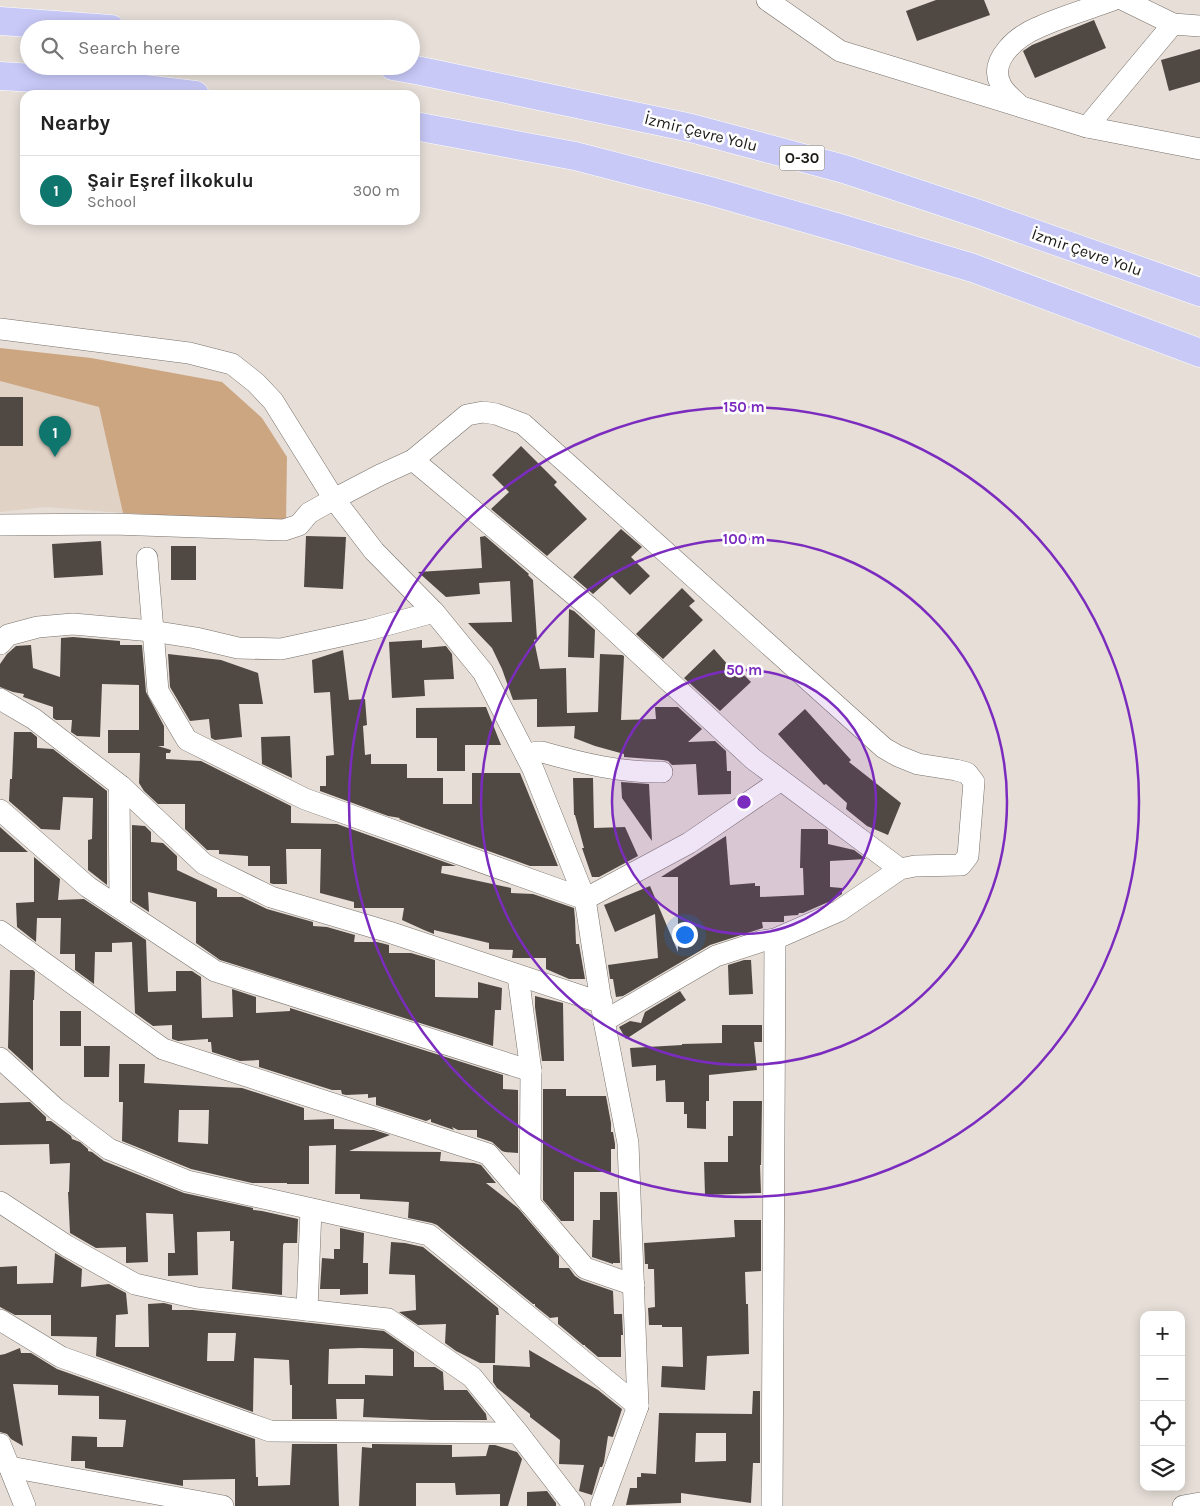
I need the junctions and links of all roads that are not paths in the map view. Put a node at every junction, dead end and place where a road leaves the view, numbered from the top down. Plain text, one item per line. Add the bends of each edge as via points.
1 (767, 0) edge
2 (1113, 0) edge
3 (1124, 0) edge
4 (0, 21) edge
5 (20, 22) edge
6 (1173, 24) junction
7 (1200, 26) edge
8 (420, 70) edge
9 (0, 76) edge
10 (153, 90) edge
11 (1020, 106) junction
12 (420, 127) edge
13 (1087, 127) junction
14 (1200, 149) edge
15 (1200, 292) edge
16 (0, 329) edge
17 (1198, 353) edge
18 (413, 460) junction
19 (334, 499) junction
20 (0, 525) edge
21 (147, 558) dead end
22 (434, 612) junction
23 (152, 631) junction
24 (0, 644) edge
25 (0, 699) edge
26 (526, 755) junction
27 (662, 772) dead end
28 (781, 780) junction
29 (121, 786) junction
30 (0, 810) edge
31 (900, 869) junction
32 (584, 899) junction
33 (117, 906) junction
34 (0, 931) edge
35 (775, 939) junction
36 (518, 976) junction
37 (603, 1012) junction
38 (0, 1058) edge
39 (532, 1071) junction
40 (0, 1202) edge
41 (530, 1204) junction
42 (312, 1209) junction
43 (634, 1285) junction
44 (307, 1310) junction
45 (0, 1320) edge
46 (638, 1406) junction
47 (518, 1433) junction
48 (0, 1444) edge
49 (9, 1481) edge
50 (1200, 1502) edge
51 (25, 1506) edge
52 (223, 1506) edge
53 (574, 1506) edge
54 (601, 1506) edge
55 (772, 1506) edge
56 (1183, 1506) edge

1 - 11 street via 840,51
2 - 11 street via 1036,28 1006,51 999,61 999,82
3 - 6 street
4 - 5 highway
6 - 7 street
6 - 13 street
8 - 15 highway, İzmir Çevre Yolu / O-30 via 691,128 844,169
9 - 10 highway
11 - 13 street
12 - 17 highway via 575,156 817,221 973,268
13 - 14 street
16 - 19 street via 189,353 232,364 256,382 273,401
18 - 19 street
18 - 28 street via 589,607 753,760
18 - 31 street via 467,415 496,414 523,424 884,748 918,764 967,774 974,782 968,856 961,865
19 - 20 street via 309,513 299,525 284,530 113,524
19 - 22 street via 374,551
21 - 23 street
22 - 23 street via 281,649 238,648
22 - 26 street via 483,672
23 - 24 street via 73,624 47,626 8,635
23 - 32 street via 158,691 186,740 305,799
25 - 29 street via 34,718
26 - 27 street via 542,752 621,770
26 - 32 street
28 - 31 street
28 - 32 street via 689,843
29 - 33 street via 120,899
29 - 36 street via 204,864 271,897 389,932
30 - 33 street via 88,886
31 - 35 street via 839,911
32 - 37 street
33 - 39 street via 215,971
34 - 41 street via 163,1049 488,1154
35 - 37 street via 716,956
35 - 55 street
36 - 37 street
36 - 39 street
37 - 43 street via 628,1142
38 - 42 street via 56,1109 109,1149 186,1181
39 - 41 street
40 - 44 street via 67,1246 135,1284 197,1298
41 - 43 street via 584,1268
42 - 44 street
42 - 46 street via 429,1234
43 - 46 street
44 - 47 street via 388,1319 472,1376
45 - 47 street via 61,1357 270,1431
46 - 54 street
47 - 53 street
48 - 49 street
49 - 51 street
49 - 52 street
50 - 56 street

